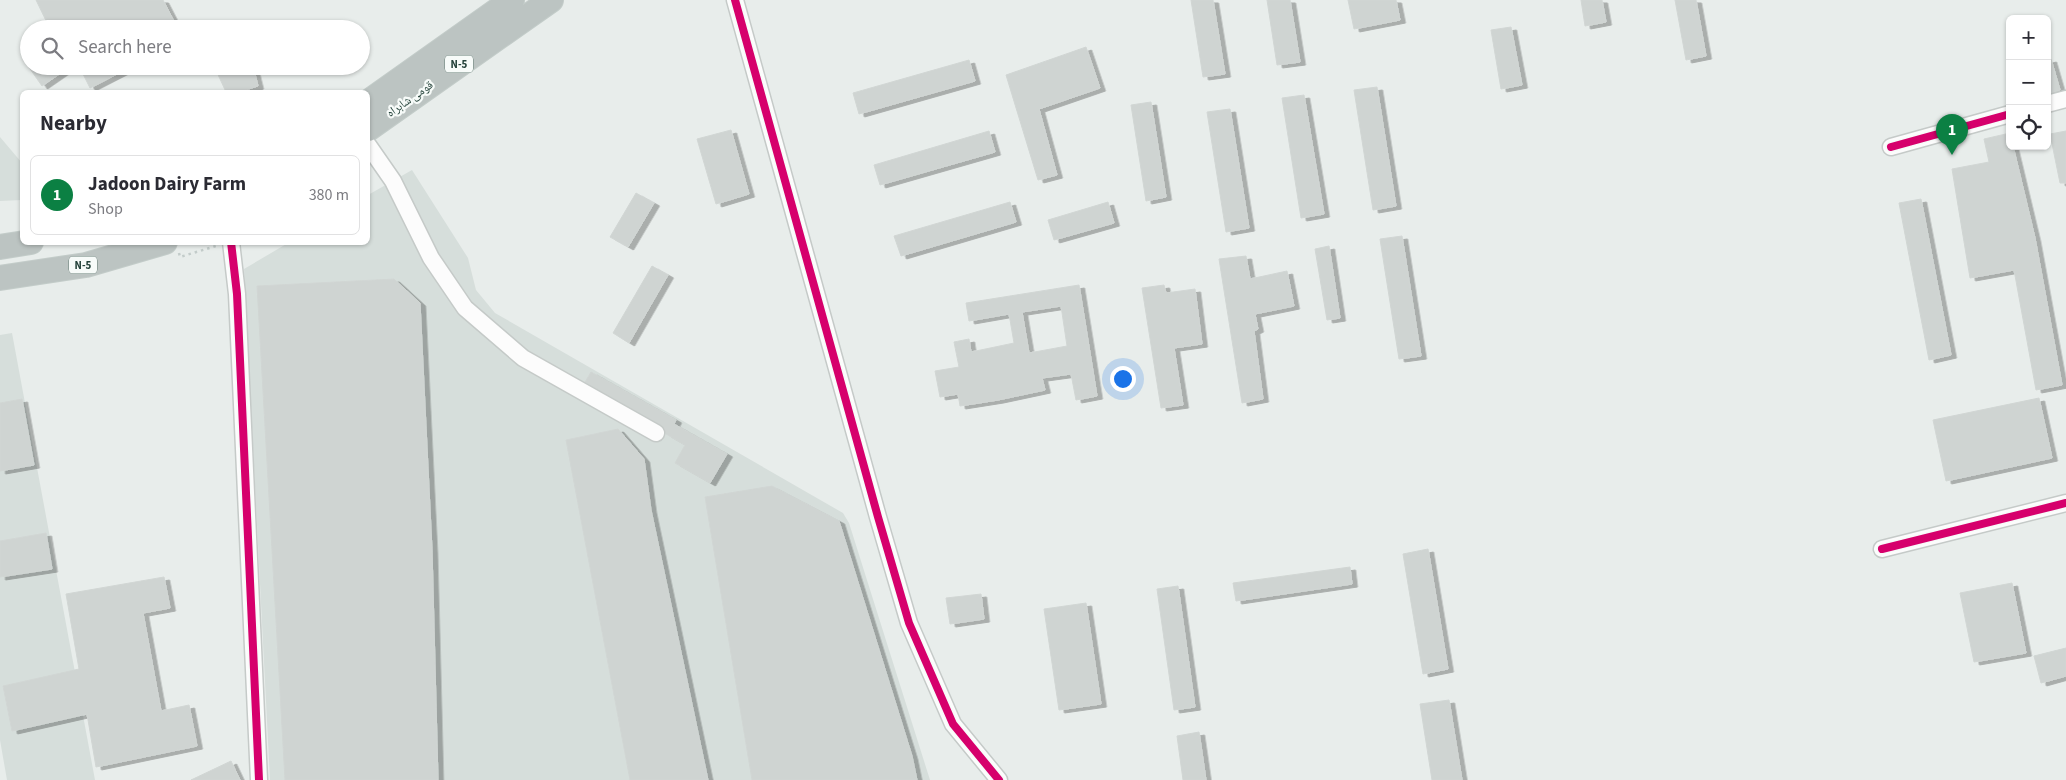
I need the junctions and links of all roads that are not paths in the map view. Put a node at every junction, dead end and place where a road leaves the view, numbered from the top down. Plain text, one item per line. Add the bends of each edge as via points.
1 (512, 0) edge
2 (551, 0) edge
3 (735, 0) edge
4 (2066, 99) edge
5 (370, 101) edge
6 (2051, 103) edge
7 (2006, 115) edge
8 (370, 128) edge
9 (1891, 147) dead end
10 (370, 148) edge
11 (20, 244) edge
12 (231, 245) edge
13 (0, 247) edge
14 (172, 250) edge
15 (0, 278) edge
16 (656, 433) dead end
17 (2066, 502) edge
18 (1882, 549) dead end
19 (259, 780) edge
20 (999, 780) edge

1 - 5 highway, قومی شاہراہ / N-5
2 - 8 highway, قومی شاہراہ / N-5
3 - 20 street via 910,623 953,724
4 - 6 street
7 - 9 street
10 - 16 street via 393,181 431,258 465,308 523,358
11 - 13 highway
12 - 19 street
14 - 15 highway, N-5
17 - 18 street

